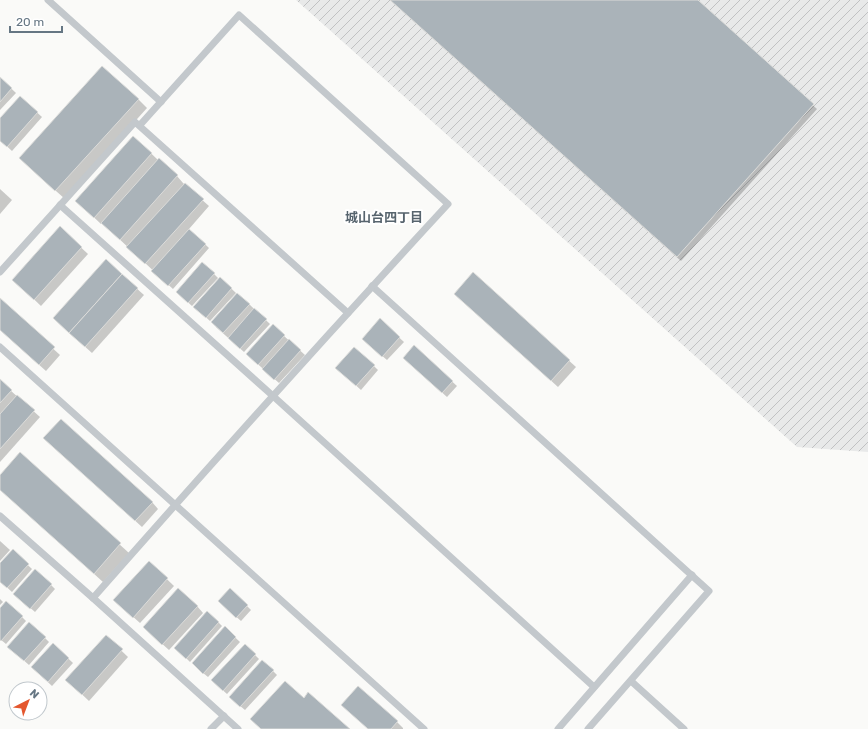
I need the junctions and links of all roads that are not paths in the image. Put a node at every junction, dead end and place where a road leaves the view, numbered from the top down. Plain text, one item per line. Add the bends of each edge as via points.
1 (48, 0) edge
2 (161, 102) junction
3 (140, 125) junction
4 (60, 205) junction
5 (0, 272) edge
6 (372, 286) junction
7 (348, 313) junction
8 (0, 347) edge
9 (273, 396) junction
10 (176, 504) junction
11 (0, 516) edge
12 (692, 575) junction
13 (93, 598) junction
14 (631, 681) junction
15 (594, 687) junction
16 (224, 716) junction
17 (212, 729) edge
18 (238, 729) edge
19 (424, 729) edge
20 (558, 729) edge
21 (588, 729) edge
22 (684, 729) edge

1 - 2 lane
2 - 3 lane
2 - 6 lane via 239,15 448,204
3 - 4 lane via 135,122
3 - 7 lane
4 - 5 lane
4 - 9 lane
6 - 7 lane
6 - 12 lane
7 - 9 lane
8 - 10 lane
9 - 10 lane
9 - 15 lane
10 - 13 lane
10 - 19 lane
11 - 13 lane
12 - 14 lane via 709,591
12 - 15 lane
13 - 16 lane
14 - 21 lane
14 - 22 lane
15 - 20 lane
16 - 17 lane
16 - 18 lane

